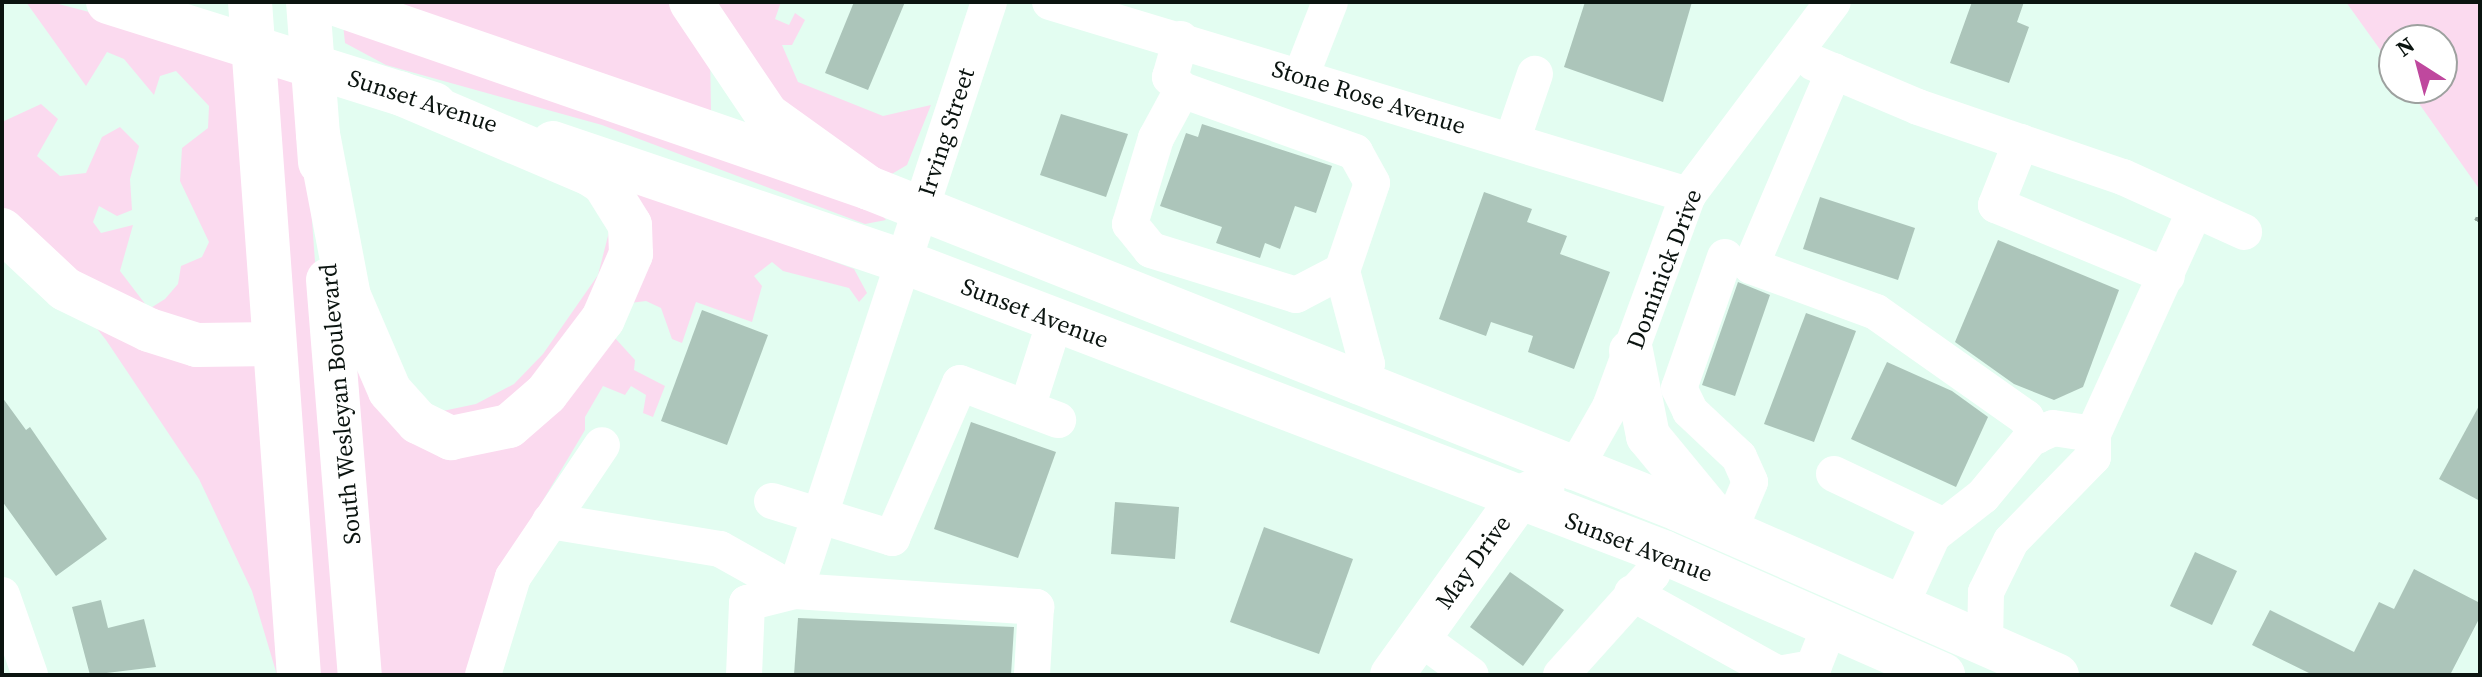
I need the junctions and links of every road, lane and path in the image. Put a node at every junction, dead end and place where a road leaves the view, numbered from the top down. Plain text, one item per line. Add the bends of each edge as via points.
1 (108, 2) edge
2 (250, 2) edge
3 (308, 2) edge
4 (330, 2) edge
5 (691, 2) edge
6 (989, 2) edge
7 (1050, 2) edge
8 (1330, 2) edge
9 (1833, 2) edge
10 (1181, 39) junction
11 (1793, 54) junction
12 (1834, 71) junction
13 (1535, 74) dead end
14 (1301, 76) junction
15 (1182, 90) junction
16 (399, 93) junction
17 (318, 134) junction
18 (1512, 141) junction
19 (2021, 142) junction
20 (869, 188) junction
21 (1688, 195) junction
22 (2195, 210) junction
23 (920, 212) junction
24 (2480, 213) edge
25 (2476, 221) dead end
26 (2, 230) edge
27 (2244, 232) dead end
28 (1672, 239) junction
29 (1143, 240) junction
30 (904, 262) junction
31 (1738, 262) junction
32 (1342, 271) junction
33 (2167, 276) junction
34 (1112, 289) junction
35 (1055, 321) junction
36 (274, 344) junction
37 (1631, 351) junction
38 (1358, 386) junction
39 (2093, 434) junction
40 (2037, 436) junction
41 (602, 445) dead end
42 (1573, 472) junction
43 (1834, 474) dead end
44 (1519, 498) junction
45 (772, 501) dead end
46 (818, 517) junction
47 (550, 521) junction
48 (1942, 525) junction
49 (1729, 532) junction
50 (1663, 552) junction
51 (795, 591) junction
52 (1632, 593) junction
53 (2, 595) edge
54 (1900, 607) junction
55 (1830, 625) junction
56 (1419, 637) junction
57 (1985, 643) junction
58 (1924, 671) edge
59 (1797, 673) edge
60 (30, 675) edge
61 (299, 675) edge
62 (360, 675) edge
63 (483, 675) edge
64 (744, 675) edge
65 (1032, 675) edge
66 (1392, 675) edge
67 (1471, 675) edge
68 (1561, 675) edge
69 (2057, 675) edge

1 - 16 main road, Sunset Avenue
2 - 36 main road
3 - 17 main road
4 - 20 main road, Sunset Avenue
5 - 20 main road via 767,115
6 - 23 street, Irving Street
7 - 10 street, Stone Rose Avenue
8 - 14 street
9 - 11 street, Dominick Drive
10 - 14 street, Stone Rose Avenue
10 - 15 street via 1170,77
11 - 12 street
11 - 21 street, Dominick Drive
12 - 19 street
12 - 31 street
13 - 18 street
14 - 18 street, Stone Rose Avenue
15 - 29 street via 1156,138 1130,224
15 - 32 street via 1355,152 1372,183
16 - 17 main road via 590,174 609,190 630,225 631,254 603,319 546,394 509,426 451,438 418,422 390,391 349,296
16 - 30 main road, Sunset Avenue
17 - 62 main road, South Wesleyan Boulevard
18 - 21 street, Stone Rose Avenue
19 - 22 street
19 - 33 street via 1996,205
20 - 23 main road, Sunset Avenue
21 - 28 street, Dominick Drive
22 - 27 street
22 - 33 street
23 - 30 street, Irving Street
23 - 34 main road, Sunset Avenue
24 - 25 path
26 - 36 main road via 65,289 149,330 197,345
28 - 31 street
28 - 37 street, Dominick Drive
29 - 32 street via 1151,250 1296,295
29 - 34 street
30 - 35 main road, Sunset Avenue
30 - 46 street, Irving Street
31 - 40 street via 1876,312 2026,418
31 - 49 street via 1679,388 1690,411 1739,457 1750,482
32 - 38 street via 1367,364
33 - 39 street
34 - 38 main road, Sunset Avenue
35 - 44 main road, Sunset Avenue
35 - 46 street via 1043,414 960,383 892,538
36 - 61 main road
37 - 42 street, Dominick Drive via 1610,407
37 - 49 main road via 1648,436 1675,477
38 - 42 main road, Sunset Avenue
39 - 40 street via 2053,428
39 - 57 street via 2093,457 2011,541 1986,592
40 - 48 street via 1983,496
41 - 47 street
42 - 44 main road, May Drive
42 - 49 main road, Sunset Avenue
43 - 48 street
44 - 50 main road, Sunset Avenue
44 - 56 main road, May Drive
45 - 46 street
46 - 51 street, Irving Street
47 - 51 street via 720,549
47 - 63 street via 513,577
48 - 54 street
49 - 54 main road, Sunset Avenue
50 - 52 street
50 - 55 main road, Sunset Avenue
51 - 64 street via 747,603
51 - 65 street via 1036,607
52 - 59 street
52 - 68 street
53 - 60 street
54 - 57 main road, Sunset Avenue
55 - 58 main road, Sunset Avenue
55 - 59 street
56 - 66 main road, May Drive
56 - 67 street
57 - 69 main road, Sunset Avenue

